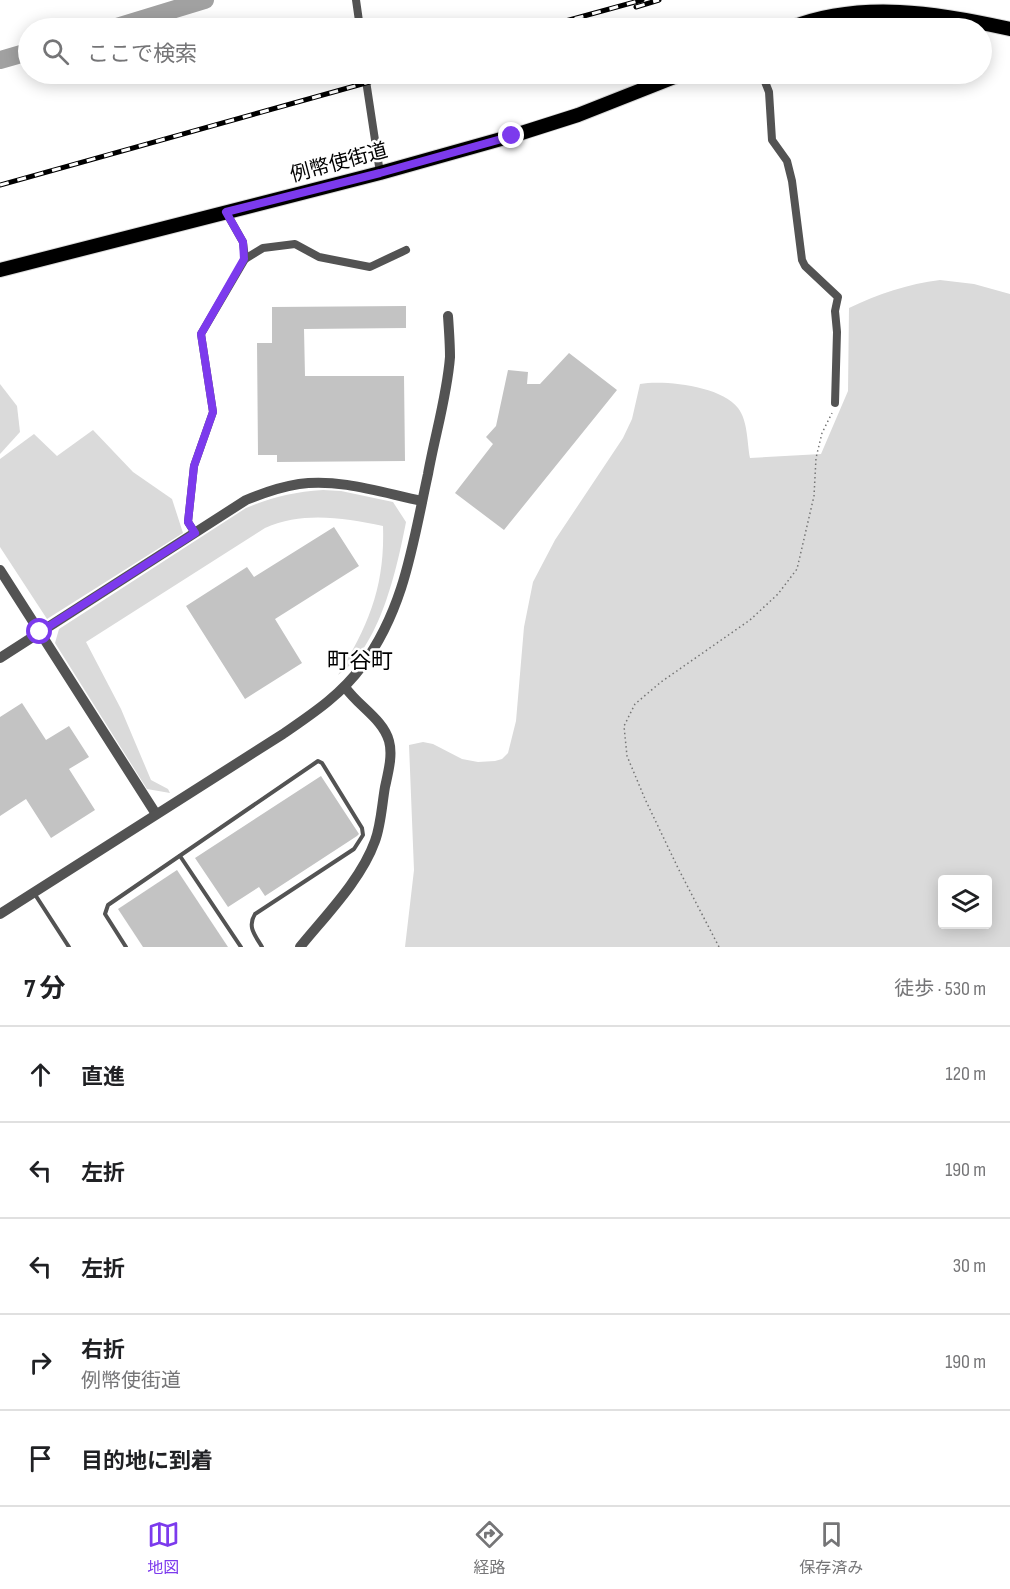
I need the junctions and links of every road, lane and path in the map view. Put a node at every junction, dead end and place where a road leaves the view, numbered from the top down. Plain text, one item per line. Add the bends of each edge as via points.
1 (356, 0) edge
2 (359, 18) edge
3 (826, 18) edge
4 (952, 18) edge
5 (992, 26) edge
6 (1010, 29) edge
7 (367, 84) edge
8 (657, 84) edge
9 (766, 84) edge
10 (380, 173) junction
11 (226, 212) junction
12 (406, 250) dead end
13 (244, 259) junction
14 (0, 270) edge
15 (448, 316) dead end
16 (835, 404) joint
17 (422, 501) junction
18 (195, 533) junction
19 (0, 570) edge
20 (40, 632) junction
21 (0, 658) edge
22 (345, 687) junction
23 (156, 814) junction
24 (180, 856) junction
25 (34, 892) junction
26 (0, 914) edge
27 (69, 947) edge
28 (126, 947) edge
29 (241, 947) edge
30 (262, 947) edge
31 (300, 947) edge
32 (719, 947) edge

1 - 2 street
3 - 4 main road via 900,12
5 - 6 main road
7 - 10 street
8 - 10 main road, 例幣使街道 via 578,115
9 - 16 street via 772,140 787,161 802,260 838,297
10 - 11 main road, 例幣使街道
11 - 13 street via 243,242
11 - 14 main road, 例幣使街道
12 - 13 street via 370,267 319,257 295,244 263,248
13 - 18 street via 201,334 213,412 194,466 188,522
15 - 17 street via 450,356
16 - 32 path via 816,458 814,496 797,569 750,620 635,704 624,726 627,756 640,788
17 - 18 street via 354,487 301,483 246,500
17 - 22 street via 413,549 390,621
18 - 20 street
19 - 20 street
20 - 21 street
20 - 23 street
22 - 23 street via 283,734
22 - 31 street via 384,730 390,753 386,783 368,856 341,899
23 - 25 street
24 - 28 lane via 105,909
24 - 29 lane
24 - 30 lane via 318,760 322,763 363,835 354,849 255,914 251,928
25 - 26 street
25 - 27 lane

